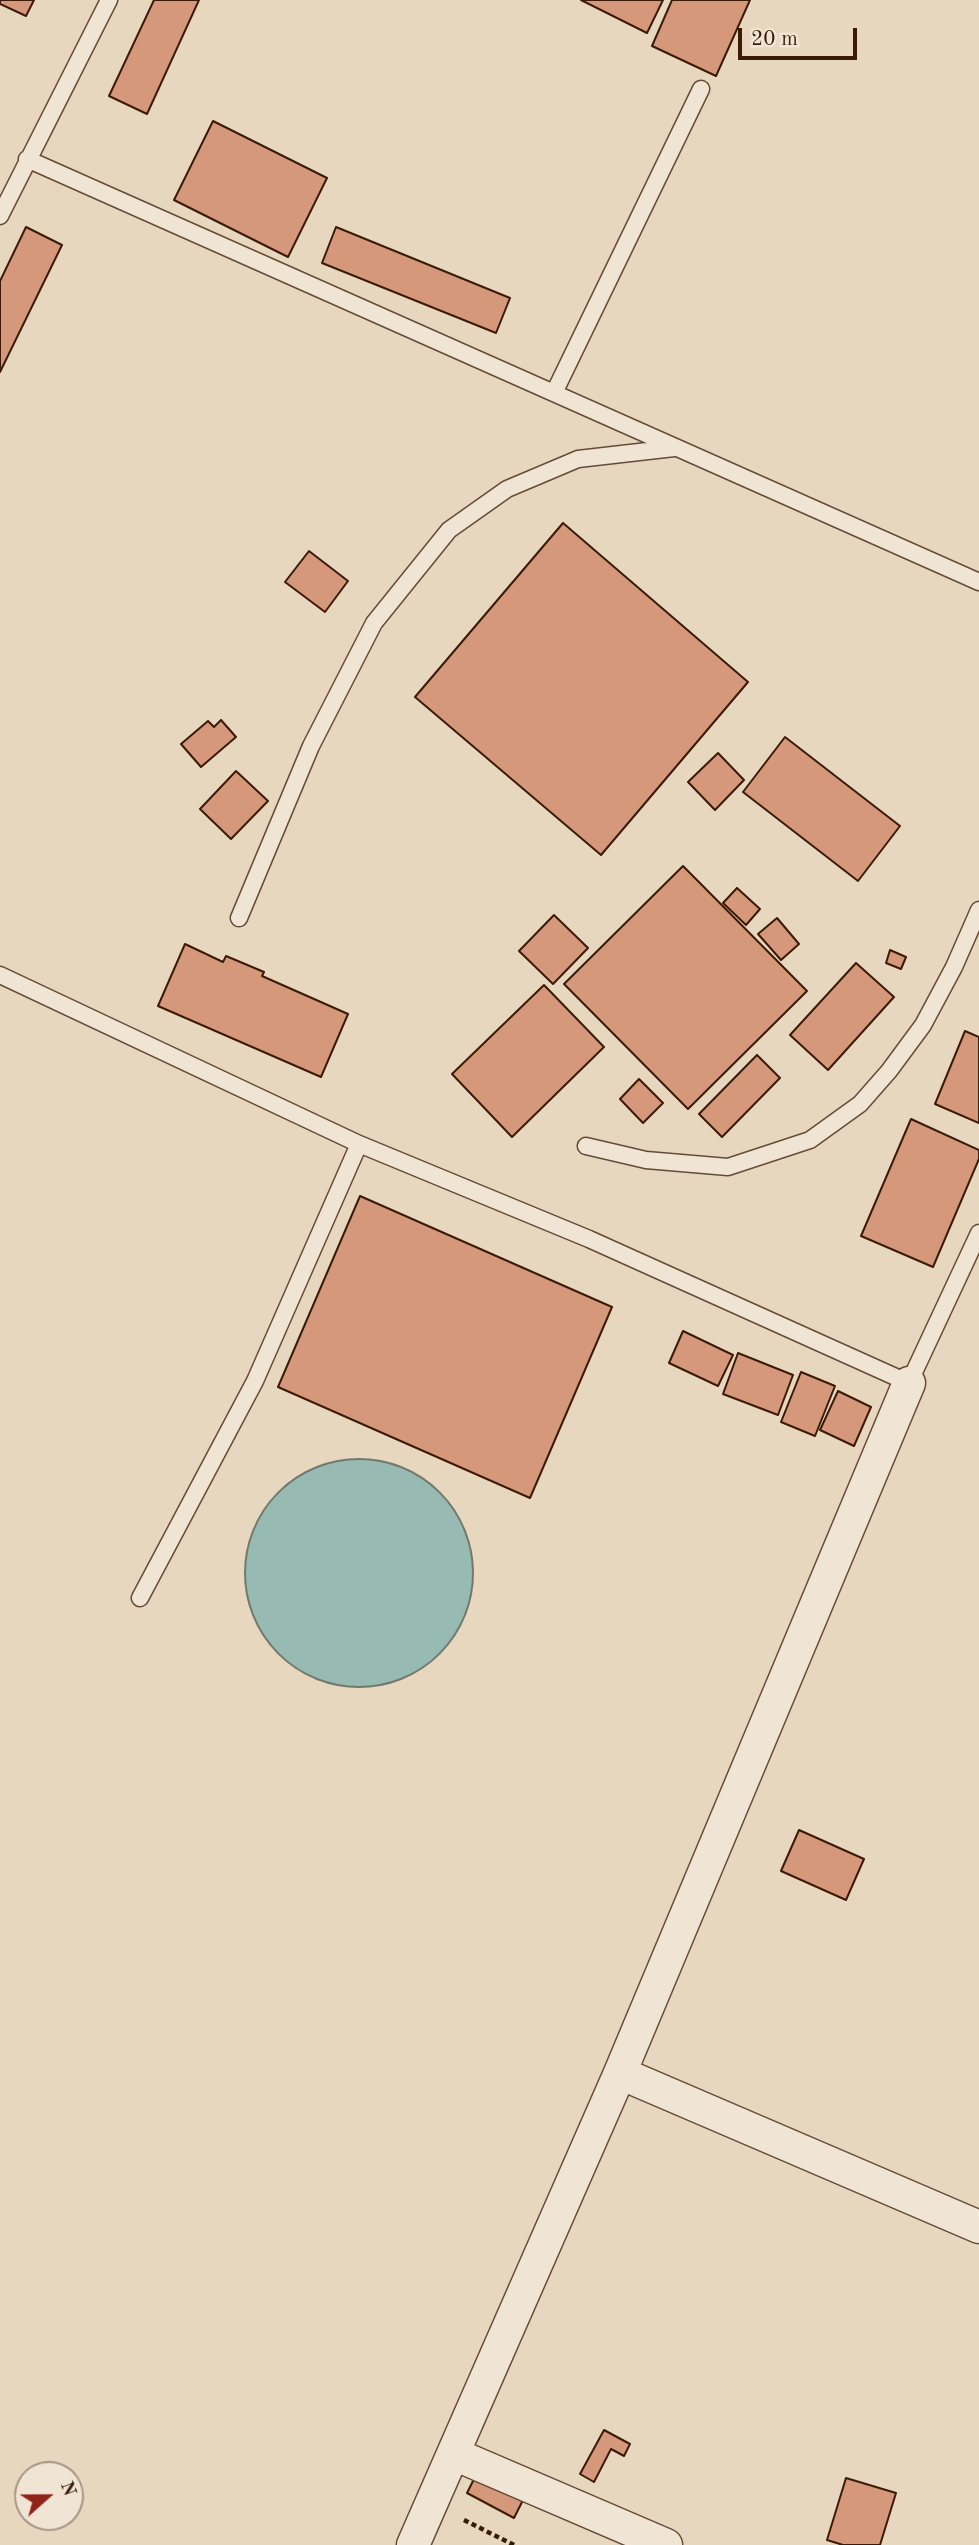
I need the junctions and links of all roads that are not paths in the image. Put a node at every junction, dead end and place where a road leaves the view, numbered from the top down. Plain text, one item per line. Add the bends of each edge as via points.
1 (109, 0) edge
2 (701, 89) dead end
3 (27, 159) junction
4 (0, 216) edge
5 (554, 393) junction
6 (676, 448) junction
7 (979, 582) edge
8 (979, 910) edge
9 (239, 918) dead end
10 (0, 975) edge
11 (359, 1144) junction
12 (586, 1146) dead end
13 (979, 1233) edge
14 (973, 1259) edge
15 (909, 1383) junction
16 (140, 1598) dead end
17 (620, 2073) junction
18 (979, 2227) edge
19 (454, 2454) junction
20 (413, 2545) edge
21 (666, 2545) edge

1 - 3 lane
2 - 5 lane
3 - 4 lane
3 - 5 lane
5 - 6 lane
6 - 7 lane
6 - 9 lane via 578,459 507,489 449,530 374,623 311,746
8 - 12 lane via 923,1025 860,1104 810,1140 727,1167 646,1160
10 - 11 lane
11 - 15 lane via 589,1239
11 - 16 lane via 255,1381
13 - 14 lane
14 - 15 lane
15 - 17 street
17 - 18 street
17 - 19 street
19 - 20 street
19 - 21 street

